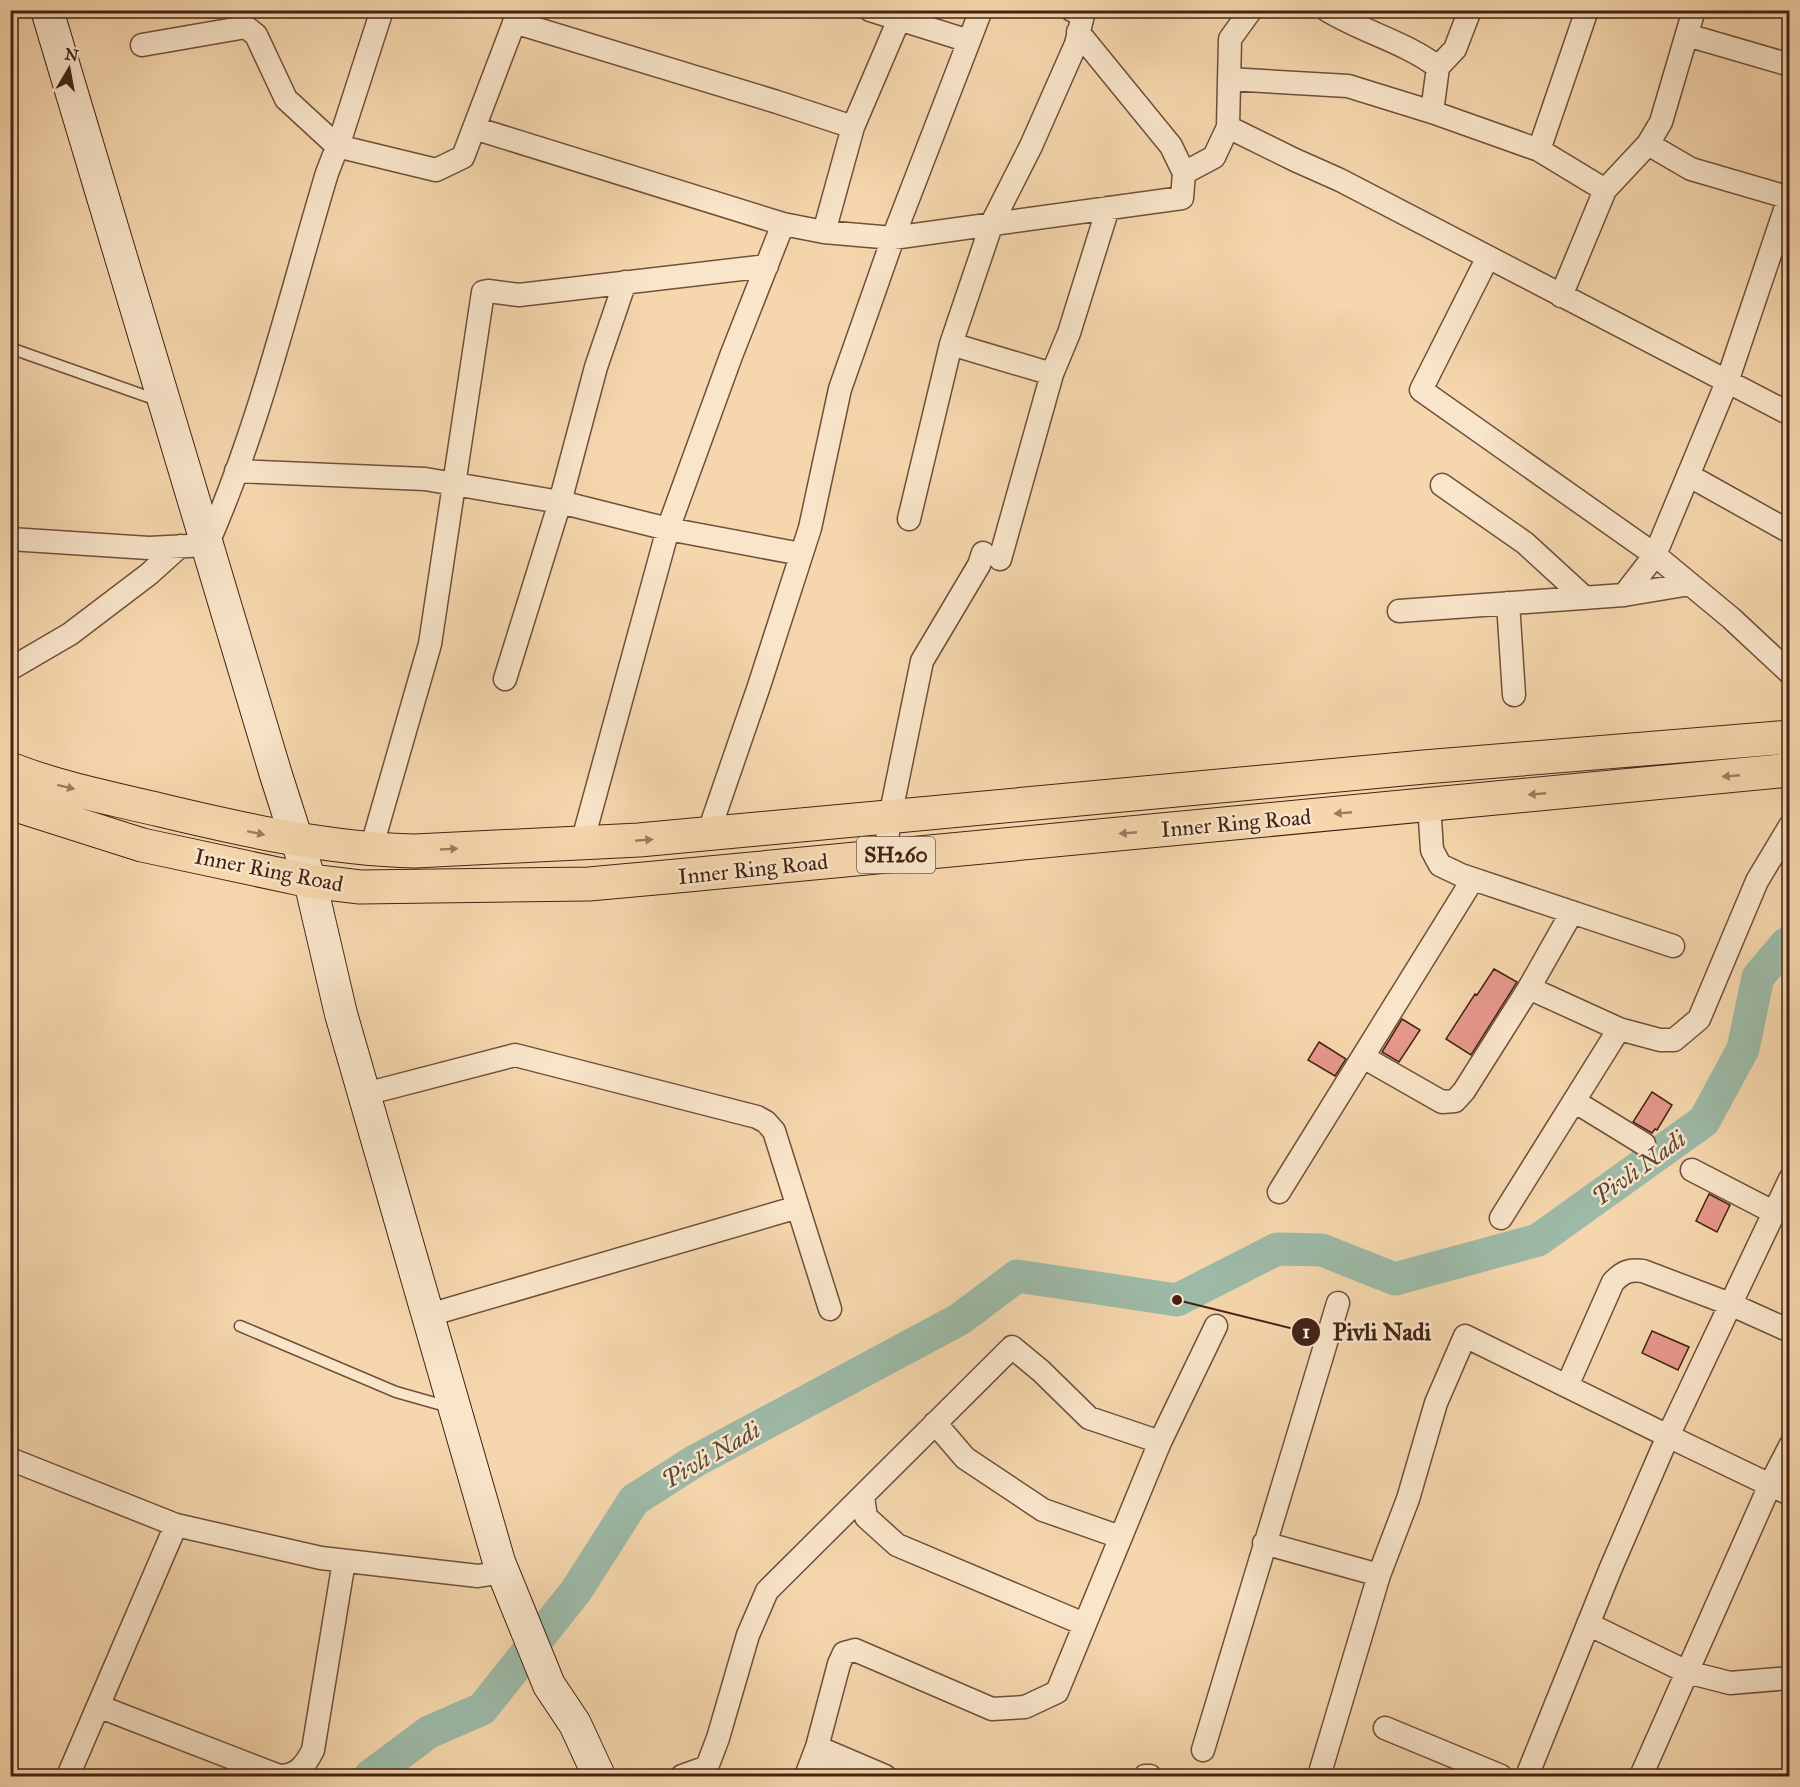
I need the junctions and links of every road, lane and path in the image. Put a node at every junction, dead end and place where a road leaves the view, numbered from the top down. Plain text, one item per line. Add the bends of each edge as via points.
1 (46, 10) edge
2 (870, 10) edge
3 (981, 10) edge
4 (1251, 10) edge
5 (1327, 10) edge
6 (1470, 10) edge
7 (1587, 10) edge
8 (1695, 10) edge
9 (377, 12) edge
10 (901, 15) edge
11 (516, 16) edge
12 (1080, 17) edge
13 (1687, 35) junction
14 (969, 41) junction
15 (142, 45) dead end
16 (1790, 65) edge
17 (1438, 67) junction
18 (1229, 79) junction
19 (1432, 112) junction
20 (853, 127) junction
21 (1228, 127) junction
22 (474, 128) junction
23 (1648, 144) junction
24 (337, 146) junction
25 (1539, 150) junction
26 (1184, 173) junction
27 (1605, 190) junction
28 (1789, 198) edge
29 (1108, 208) junction
30 (992, 223) junction
31 (783, 224) junction
32 (824, 232) junction
33 (893, 238) junction
34 (1488, 257) junction
35 (767, 266) junction
36 (625, 282) junction
37 (1561, 296) junction
38 (951, 344) junction
39 (10, 348) edge
40 (1052, 374) junction
41 (1727, 382) junction
42 (164, 402) junction
43 (1790, 414) edge
44 (236, 471) junction
45 (1688, 475) junction
46 (455, 485) junction
47 (1442, 485) dead end
48 (560, 502) junction
49 (909, 519) dead end
50 (668, 529) junction
51 (1790, 532) edge
52 (10, 539) edge
53 (194, 545) junction
54 (801, 554) junction
55 (1655, 555) junction
56 (1690, 584) junction
57 (1624, 595) junction
58 (1585, 598) junction
59 (1508, 603) junction
60 (1399, 611) dead end
61 (10, 669) edge
62 (1790, 673) edge
63 (505, 679) dead end
64 (1514, 695) dead end
65 (1790, 737) edge
66 (10, 769) edge
67 (1790, 770) edge
68 (10, 803) edge
69 (1429, 804) junction
70 (890, 817) junction
71 (1790, 826) edge
72 (708, 834) junction
73 (297, 839) junction
74 (582, 843) junction
75 (371, 849) junction
76 (885, 856) junction
77 (1473, 879) junction
78 (310, 881) junction
79 (1572, 912) junction
80 (1673, 946) dead end
81 (1529, 988) junction
82 (1619, 1029) junction
83 (1363, 1057) junction
84 (364, 1094) junction
85 (1574, 1101) junction
86 (1644, 1144) dead end
87 (1692, 1170) dead end
88 (1790, 1179) edge
89 (1279, 1192) dead end
90 (798, 1207) junction
91 (1774, 1213) junction
92 (1501, 1218) dead end
93 (1338, 1303) dead end
94 (1730, 1304) junction
95 (830, 1309) dead end
96 (429, 1315) junction
97 (240, 1326) dead end
98 (1216, 1326) dead end
99 (1790, 1330) edge
100 (1567, 1386) junction
101 (455, 1409) junction
102 (935, 1423) junction
103 (1668, 1436) junction
104 (1161, 1442) junction
105 (1790, 1446) edge
106 (11, 1460) edge
107 (1780, 1490) edge
108 (860, 1507) junction
109 (176, 1525) junction
110 (1120, 1537) junction
111 (1264, 1543) junction
112 (344, 1561) junction
113 (503, 1572) junction
114 (1379, 1575) junction
115 (1084, 1624) junction
116 (1588, 1624) junction
117 (1688, 1672) junction
118 (1790, 1678) edge
119 (98, 1706) junction
120 (1385, 1728) dead end
121 (818, 1747) junction
122 (1203, 1750) dead end
123 (68, 1776) edge
124 (599, 1776) edge
125 (682, 1776) edge
126 (806, 1776) edge
127 (832, 1776) edge
128 (885, 1776) edge
129 (1145, 1776) edge
130 (1150, 1776) edge
131 (1319, 1776) edge
132 (1502, 1776) edge
133 (1527, 1776) edge
134 (1641, 1776) edge

1 - 42 street
2 - 10 street
3 - 14 street
4 - 18 street via 1230,39
5 - 17 street via 1422,55
6 - 17 street via 1455,49
7 - 25 street
8 - 13 street
9 - 24 street
10 - 14 street
10 - 20 street
11 - 20 street
11 - 22 street
12 - 26 street via 1171,146
12 - 30 street via 1076,44
13 - 16 street
13 - 23 street via 1661,122
14 - 33 street
15 - 24 street via 246,27 256,35 286,99
17 - 19 street
18 - 19 street via 1348,86
18 - 21 street
19 - 25 street
20 - 32 street
21 - 26 street via 1214,157
21 - 34 street
22 - 24 street via 463,157 436,170
22 - 31 street
23 - 27 street
23 - 28 street via 1691,169
24 - 44 street
25 - 27 street
26 - 29 street via 1182,198
27 - 37 street
28 - 41 street
29 - 30 street
29 - 40 street via 1069,333
30 - 33 street
30 - 38 street
31 - 32 street
31 - 35 street
32 - 33 street
33 - 54 street via 840,389
34 - 37 street
34 - 55 street via 1421,390
35 - 36 street
35 - 50 street
36 - 46 street via 519,295 483,292
36 - 48 street via 596,366
37 - 41 street
38 - 40 street
38 - 49 street
39 - 42 lane
40 - 70 street via 992,556 979,565 922,661
41 - 43 street
41 - 45 street
42 - 53 street
44 - 46 street via 425,479
44 - 53 street via 228,499
45 - 51 street
45 - 55 street
46 - 48 street
46 - 75 street via 430,644
47 - 58 street via 1525,543
48 - 50 street
48 - 63 street
50 - 54 street
50 - 74 street
52 - 53 street via 149,548
53 - 61 street via 70,634
53 - 73 street
54 - 72 street
55 - 56 street
55 - 57 street
56 - 57 street
56 - 62 street
57 - 58 street
58 - 59 street
59 - 60 street
59 - 64 street
65 - 70 highway, Inner Ring Road / SH260
66 -> 73 highway, Inner Ring Road / SH260 via 60,786
67 -> 69 highway, Inner Ring Road / SH260
68 - 78 highway, Inner Ring Road / SH260 via 142,845
69 -> 76 highway, Inner Ring Road / SH260
69 - 77 street via 1432,850 1440,865
70 - 72 highway, Inner Ring Road / SH260
70 - 76 street
71 - 82 street via 1757,881 1698,1019 1674,1040
74 -> 72 highway, Inner Ring Road / SH260
73 - 75 highway, Inner Ring Road / SH260
73 - 78 street
75 -> 74 highway, Inner Ring Road / SH260 via 415,851
76 - 78 highway, Inner Ring Road / SH260 via 589,884 360,887
77 - 79 street
77 - 83 street
78 - 84 street
79 - 80 street
79 - 81 street
81 - 82 street
81 - 83 street via 1455,1101 1442,1102
82 - 85 street
83 - 89 street
84 - 90 street via 515,1055 746,1114 766,1122 774,1131
84 - 96 street
85 - 86 street
85 - 92 street
87 - 91 street
88 - 91 street
90 - 95 street
90 - 96 street
91 - 94 street
93 - 111 street
94 - 99 street
94 - 100 street via 1643,1271 1620,1274
94 - 103 street
96 - 101 street
97 - 101 lane via 396,1392
98 - 104 street
100 - 103 street
100 - 114 street via 1465,1336 1436,1402 1408,1499
101 - 113 street
102 - 104 street via 1012,1347 1089,1418
102 - 108 street
102 - 110 street via 965,1458 1043,1510
103 - 107 street
103 - 116 street
104 - 110 street
105 - 107 street
106 - 109 street
107 - 117 street
108 - 115 street via 897,1545
108 - 125 street via 767,1591 748,1635 707,1767
109 - 112 street
109 - 119 street
110 - 115 street
111 - 114 street
111 - 122 street
112 - 113 street via 478,1576
112 - 119 street via 313,1750 291,1776 279,1776
113 - 124 street via 549,1685 575,1724
114 - 131 street
115 - 121 street via 1057,1692 1025,1707 992,1709 855,1650 844,1653
116 - 117 street
116 - 133 street
117 - 118 street via 1730,1683
117 - 134 street
119 - 123 street
120 - 132 street
121 - 126 street
121 - 127 street
121 - 128 street
129 - 130 street

